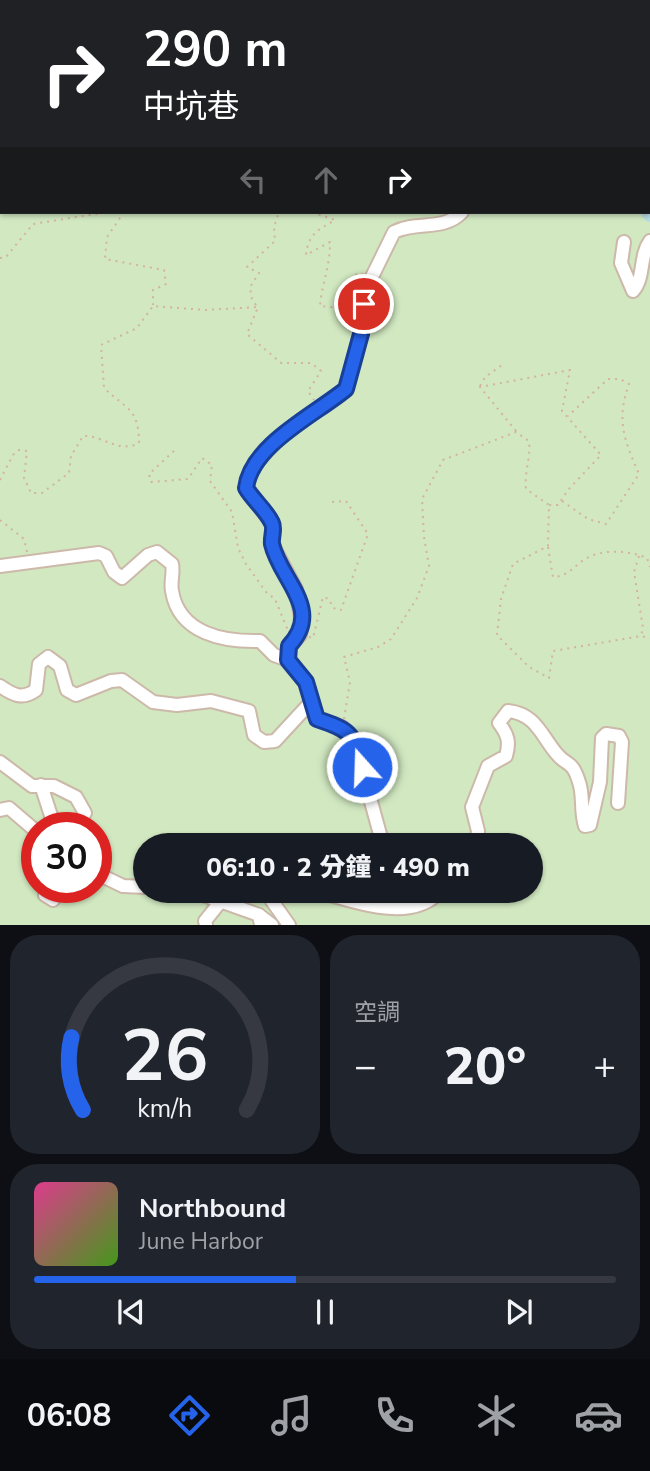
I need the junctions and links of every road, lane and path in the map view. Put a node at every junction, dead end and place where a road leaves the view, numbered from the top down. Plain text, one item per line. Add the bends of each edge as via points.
1 (96, 214) edge
2 (123, 214) edge
3 (278, 214) edge
4 (318, 214) edge
5 (459, 214) edge
6 (624, 242) dead end
7 (648, 243) edge
8 (0, 258) edge
9 (372, 276) junction
10 (153, 306) junction
11 (258, 307) junction
12 (502, 365) dead end
13 (480, 387) junction
14 (318, 407) junction
15 (567, 417) junction
16 (516, 432) junction
17 (174, 451) dead end
18 (0, 480) edge
19 (561, 500) junction
20 (332, 502) dead end
21 (549, 505) junction
22 (0, 520) edge
23 (548, 546) junction
24 (28, 555) dead end
25 (639, 555) junction
26 (0, 566) edge
27 (650, 567) edge
28 (299, 635) junction
29 (641, 636) junction
30 (650, 638) edge
31 (288, 653) junction
32 (0, 686) edge
33 (311, 702) junction
34 (342, 727) junction
35 (0, 762) edge
36 (41, 785) junction
37 (618, 803) dead end
38 (0, 810) edge
39 (50, 812) edge
40 (84, 812) edge
41 (21, 818) edge
42 (380, 833) edge
43 (478, 833) edge
44 (112, 881) edge
45 (133, 886) edge
46 (219, 903) edge
47 (225, 903) edge
48 (273, 903) edge
49 (373, 903) edge
50 (426, 903) edge
51 (260, 920) edge
52 (206, 925) edge
53 (272, 925) edge
54 (289, 925) edge

1 - 8 path via 33,224 6,257
2 - 10 path via 107,237 105,259 164,270 166,284 153,290
3 - 11 path via 275,241 247,267 259,273 250,287 251,299
4 - 9 path via 335,220 307,241 306,255 330,242 330,267 320,306 351,309 352,279 357,272
5 - 9 street via 442,226 414,225 394,232
6 - 7 street via 621,263 633,291
9 - 14 street via 346,389
10 - 11 path via 205,310
10 - 18 path via 136,328 101,345 104,388 136,416 139,443 108,445 83,436 71,456 69,473 42,493 31,493 24,478 27,451 19,450
11 - 14 path via 247,334 281,363 311,363 321,371 308,391
12 - 13 path via 485,377
13 - 15 path via 570,370 562,411
13 - 16 path
14 - 28 street via 256,461 246,488 273,525 272,544 296,589 302,624
15 - 19 path via 601,455
15 - 19 path via 608,379 628,384 620,407 622,430 639,474 606,524 588,519
16 - 21 path via 529,441 526,489
16 - 34 path via 443,460 425,489 422,499 429,566 417,598 391,639 344,657 350,682
17 - 31 path via 149,474 151,482 188,479 202,458 212,465 210,481 232,512 238,548 275,599 289,632
19 - 21 path
20 - 28 path via 346,501 368,534 341,610 323,597 313,638
21 - 23 path
22 - 24 path via 24,539
23 - 25 path via 553,577 564,577 590,556 629,551
23 - 29 path via 513,564 498,614 497,635 529,667 549,678 553,651
25 - 27 path
25 - 29 path via 635,572
26 - 31 street via 99,554 106,556 122,578 157,552 172,564 172,594 180,610 201,633 236,642 260,642 274,655
28 - 31 street
29 - 30 path
31 - 33 street via 306,682
32 - 33 street via 19,697 28,696 36,690 39,664 48,657 60,666 67,690 76,695 122,680 153,702 232,704 249,711 254,735 264,742 275,741
33 - 34 street via 317,719
34 - 42 street via 358,748
35 - 36 street via 32,786
36 - 39 street
36 - 40 street via 76,797
37 - 43 street via 619,736 602,738 600,782 590,825 585,826 574,765 556,754 533,720 508,711 499,723 509,744 506,756 488,766 472,807
38 - 41 street via 9,808
44 - 45 street
46 - 52 street
47 - 51 street
48 - 54 street
49 - 50 street via 397,908
51 - 53 street

